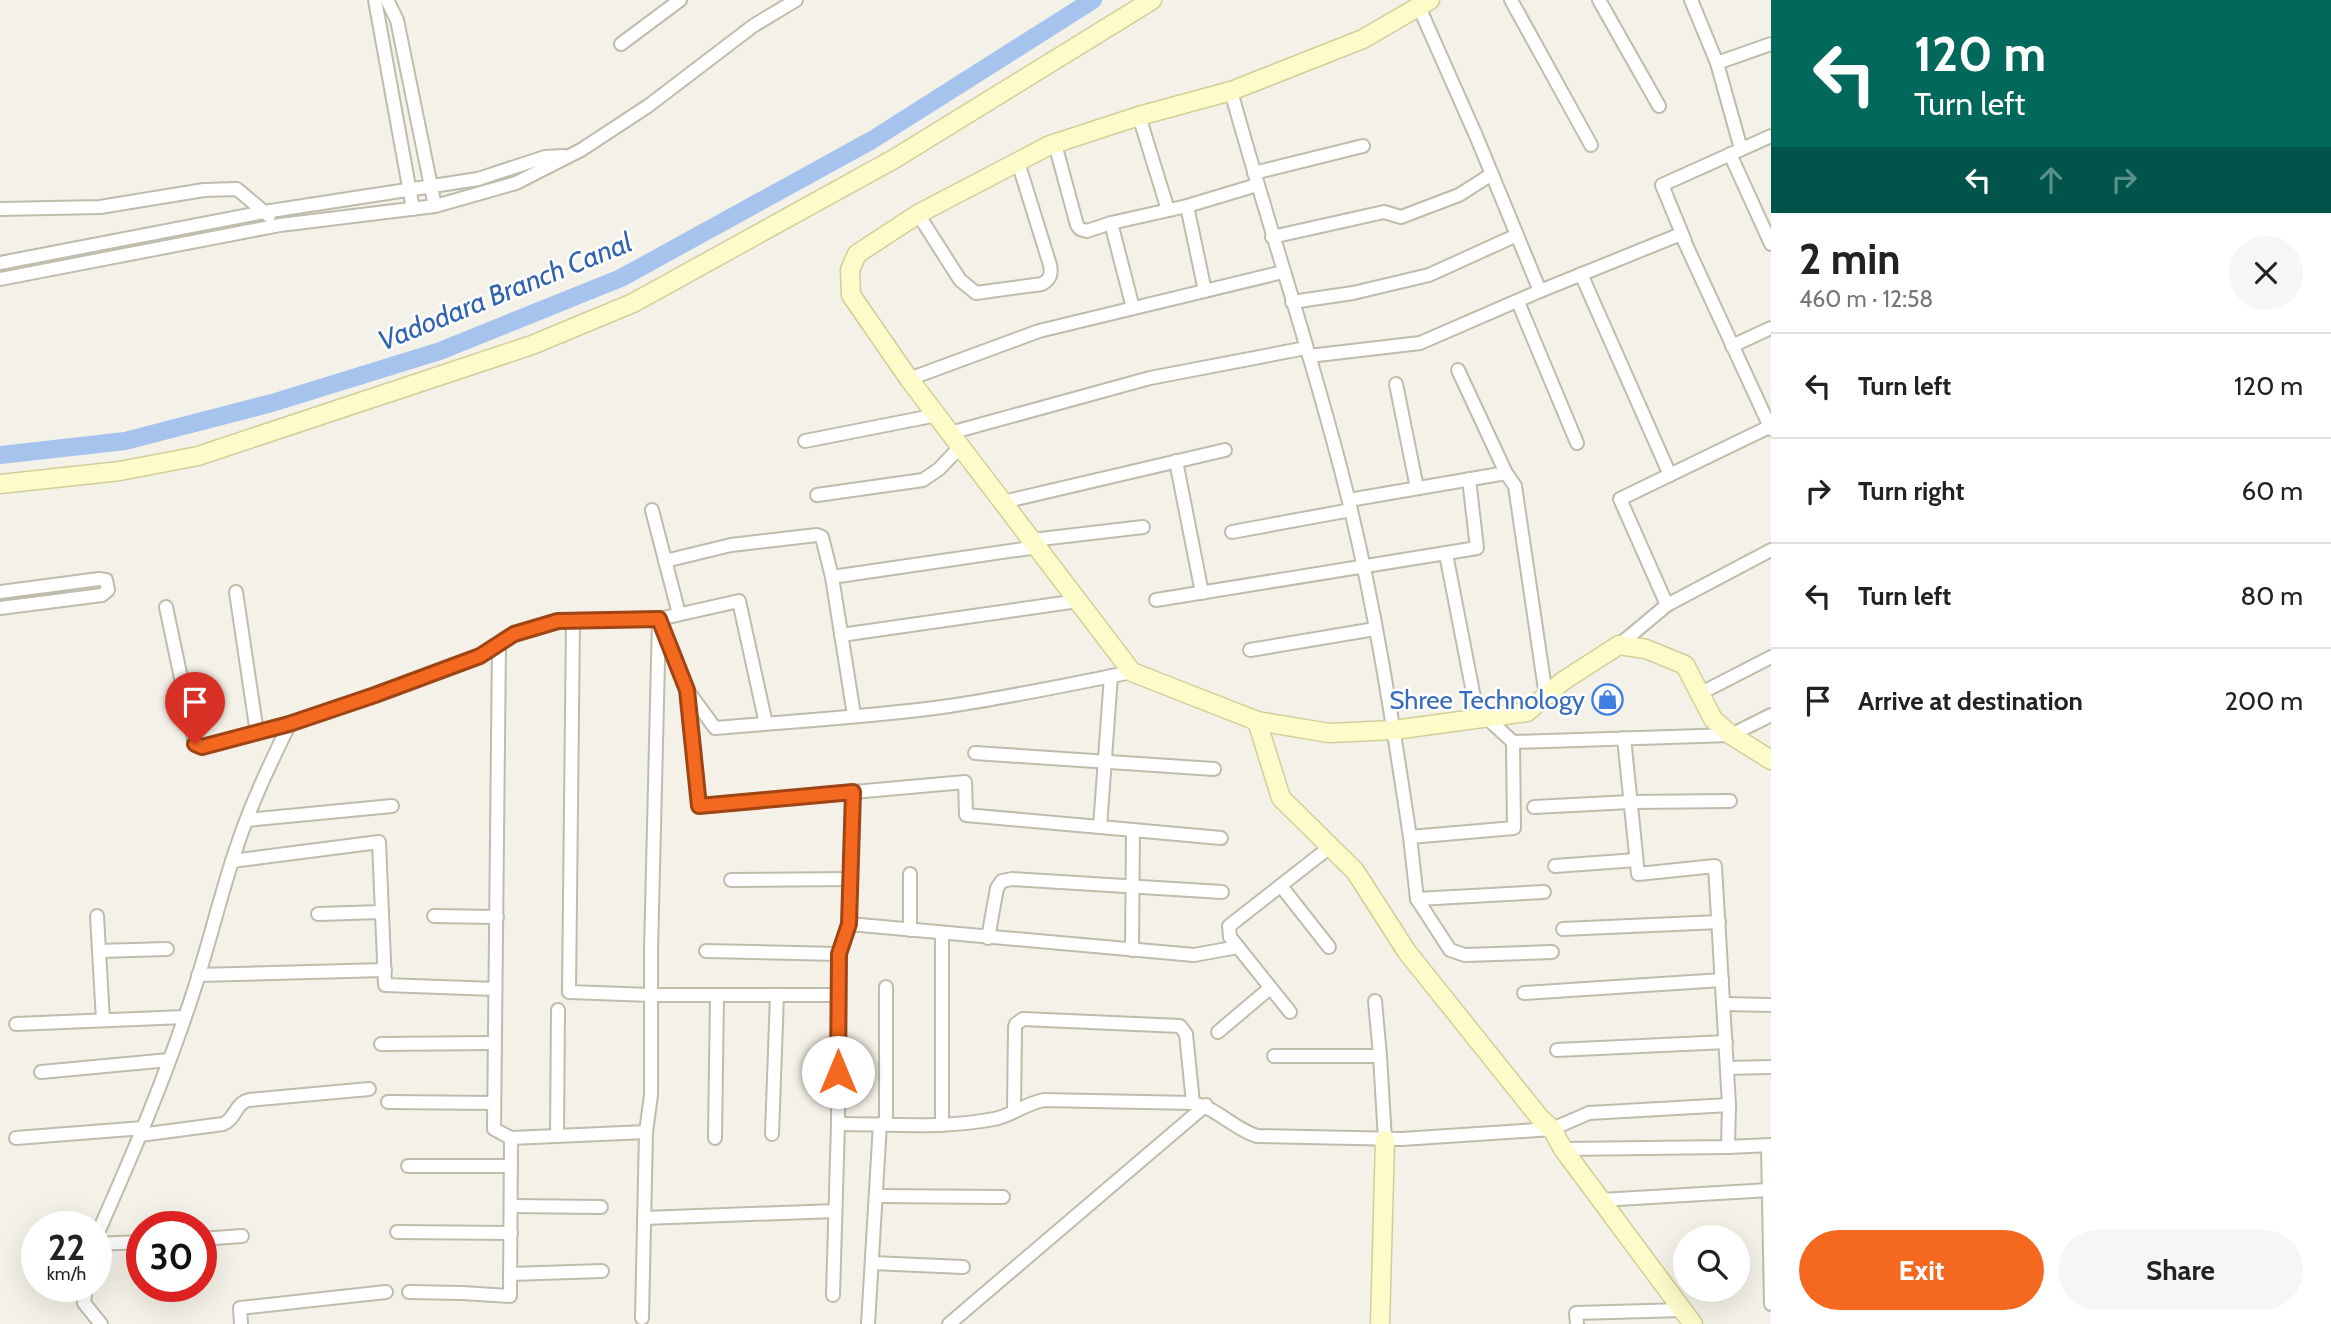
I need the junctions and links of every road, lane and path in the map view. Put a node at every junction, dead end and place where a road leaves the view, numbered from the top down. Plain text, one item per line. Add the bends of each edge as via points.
1 (375, 0) edge
2 (387, 0) edge
3 (680, 0) edge
4 (796, 0) edge
5 (1152, 0) edge
6 (1511, 0) edge
7 (1599, 0) edge
8 (1691, 0) edge
9 (1425, 3) edge
10 (776, 5) edge
11 (621, 44) dead end
12 (1771, 44) edge
13 (1717, 62) junction
14 (1231, 91) junction
15 (1659, 106) dead end
16 (1139, 116) junction
17 (1771, 136) edge
18 (1055, 144) junction
19 (1591, 145) dead end
20 (1363, 146) dead end
21 (1735, 152) junction
22 (568, 156) junction
23 (1018, 162) junction
24 (1492, 174) junction
25 (1256, 179) junction
26 (433, 187) junction
27 (410, 190) junction
28 (435, 206) junction
29 (1187, 206) junction
30 (0, 209) edge
31 (412, 209) junction
32 (1168, 210) junction
33 (264, 212) junction
34 (918, 214) junction
35 (1111, 223) junction
36 (280, 225) junction
37 (1517, 235) junction
38 (1272, 237) junction
39 (1686, 244) junction
40 (1771, 244) edge
41 (0, 263) edge
42 (1283, 272) junction
43 (1581, 274) junction
44 (0, 279) edge
45 (1205, 291) junction
46 (1541, 291) junction
47 (1292, 302) junction
48 (1518, 302) junction
49 (1133, 308) junction
50 (1771, 327) edge
51 (1732, 346) junction
52 (1308, 352) junction
53 (1458, 370) dead end
54 (909, 379) junction
55 (1396, 384) dead end
56 (937, 415) junction
57 (1770, 427) edge
58 (956, 440) junction
59 (805, 441) dead end
60 (1577, 443) dead end
61 (1225, 450) dead end
62 (1176, 461) junction
63 (1506, 473) junction
64 (1670, 475) junction
65 (1469, 480) junction
66 (0, 484) edge
67 (1417, 488) junction
68 (817, 495) dead end
69 (1003, 502) junction
70 (1350, 505) junction
71 (652, 510) dead end
72 (1143, 527) dead end
73 (1232, 533) dead end
74 (1035, 543) junction
75 (1771, 550) edge
76 (1446, 554) junction
77 (665, 561) junction
78 (1364, 568) junction
79 (832, 577) junction
80 (0, 592) edge
81 (236, 593) dead end
82 (1202, 593) junction
83 (1156, 600) dead end
84 (1078, 601) junction
85 (1667, 605) junction
86 (166, 607) dead end
87 (0, 608) edge
88 (679, 614) junction
89 (659, 619) junction
90 (573, 621) junction
91 (1375, 629) junction
92 (842, 635) junction
93 (499, 644) junction
94 (1619, 645) junction
95 (1250, 650) dead end
96 (1771, 657) edge
97 (1132, 672) junction
98 (1111, 676) junction
99 (687, 690) junction
100 (1701, 692) junction
101 (1546, 696) junction
102 (854, 715) junction
103 (1771, 715) edge
104 (1483, 718) junction
105 (1257, 721) junction
106 (289, 724) junction
107 (766, 724) junction
108 (1394, 730) junction
109 (257, 733) junction
110 (1731, 735) junction
111 (1624, 738) junction
112 (1513, 742) junction
113 (975, 753) dead end
114 (1771, 760) edge
115 (1105, 762) junction
116 (1214, 769) dead end
117 (853, 792) junction
118 (1730, 801) dead end
119 (1630, 802) junction
120 (393, 806) dead end
121 (1534, 807) dead end
122 (247, 820) junction
123 (1100, 827) junction
124 (1133, 830) junction
125 (1410, 837) junction
126 (1221, 838) dead end
127 (1331, 847) junction
128 (1636, 860) junction
129 (232, 861) junction
130 (1555, 866) dead end
131 (910, 874) dead end
132 (851, 879) junction
133 (731, 880) dead end
134 (1281, 886) junction
135 (1133, 888) junction
136 (1222, 892) dead end
137 (1544, 892) dead end
138 (1417, 899) junction
139 (382, 912) junction
140 (318, 914) dead end
141 (97, 916) dead end
142 (434, 916) dead end
143 (497, 917) junction
144 (1719, 922) junction
145 (849, 924) junction
146 (1563, 929) dead end
147 (910, 930) junction
148 (942, 934) junction
149 (988, 938) junction
150 (1238, 947) junction
151 (1329, 947) dead end
152 (167, 949) dead end
153 (1132, 950) junction
154 (99, 951) junction
155 (706, 951) dead end
156 (1552, 952) dead end
157 (839, 954) junction
158 (384, 970) junction
159 (198, 975) junction
160 (1722, 980) junction
161 (886, 987) dead end
162 (1270, 988) junction
163 (495, 989) junction
164 (1524, 993) dead end
165 (651, 995) junction
166 (717, 995) junction
167 (777, 995) junction
168 (839, 995) junction
169 (1375, 1001) dead end
170 (1724, 1004) junction
171 (1771, 1005) edge
172 (558, 1010) dead end
173 (1290, 1012) dead end
174 (184, 1017) junction
175 (103, 1020) junction
176 (16, 1024) dead end
177 (1217, 1032) dead end
178 (1726, 1042) junction
179 (494, 1043) junction
180 (381, 1044) dead end
181 (1558, 1050) dead end
182 (1273, 1056) dead end
183 (1380, 1056) junction
184 (169, 1060) junction
185 (1771, 1067) edge
186 (1727, 1068) junction
187 (41, 1072) dead end
188 (369, 1089) dead end
189 (388, 1102) dead end
190 (494, 1103) junction
191 (1199, 1104) junction
192 (1729, 1105) junction
193 (1014, 1110) junction
194 (838, 1124) junction
195 (883, 1124) junction
196 (942, 1125) junction
197 (1552, 1129) junction
198 (142, 1131) junction
199 (646, 1132) junction
200 (772, 1134) dead end
201 (557, 1136) junction
202 (16, 1138) dead end
203 (511, 1138) junction
204 (715, 1138) dead end
205 (1385, 1140) junction
206 (1770, 1145) edge
207 (1728, 1147) junction
208 (1563, 1149) junction
209 (408, 1166) dead end
210 (511, 1166) junction
211 (1769, 1190) junction
212 (876, 1196) junction
213 (1003, 1198) dead end
214 (1601, 1200) junction
215 (511, 1206) junction
216 (601, 1207) dead end
217 (107, 1211) edge
218 (835, 1211) junction
219 (644, 1219) junction
220 (397, 1232) dead end
221 (510, 1233) junction
222 (242, 1236) dead end
223 (217, 1237) edge
224 (872, 1263) junction
225 (963, 1267) dead end
226 (602, 1271) dead end
227 (510, 1274) junction
228 (386, 1292) dead end
229 (409, 1292) dead end
230 (833, 1295) dead end
231 (84, 1302) edge
232 (1771, 1304) edge
233 (1688, 1317) edge
234 (642, 1318) dead end
235 (101, 1324) edge
236 (241, 1324) edge
237 (868, 1324) edge
238 (949, 1324) edge
239 (1380, 1324) edge
240 (1577, 1324) edge

1 - 27 street
2 - 26 street via 397,20
3 - 11 street
4 - 10 street
5 - 66 street via 894,159 633,303 586,324 198,456 120,471
6 - 19 street
7 - 15 street
8 - 13 street
9 - 14 street via 1363,39
9 - 24 street
10 - 22 street via 648,106
12 - 13 street
13 - 21 street
14 - 16 street
14 - 25 street
16 - 18 street
16 - 32 street
17 - 21 street
18 - 23 street
18 - 35 street via 1080,229
20 - 25 street
21 - 39 street via 1662,185
21 - 40 street
22 - 26 street via 545,157 478,179
22 - 28 street via 516,183
23 - 34 street
23 - 34 street via 1050,265 1049,280 1042,284 976,293 960,280
24 - 37 street
24 - 38 street via 1459,195 1401,217 1384,212
25 - 29 street
25 - 38 street
26 - 27 street
26 - 28 street
27 - 31 street
27 - 33 street
28 - 31 street
29 - 32 street
29 - 45 street
30 - 33 street via 100,207 237,189
31 - 36 street
32 - 35 street
33 - 36 street
33 - 41 street
34 - 54 street via 857,254 850,270 851,295
35 - 49 street
36 - 44 street
37 - 46 street
37 - 47 street via 1430,275
38 - 42 street
39 - 43 street via 1681,233
39 - 51 street
42 - 45 street
42 - 47 street
43 - 46 street
43 - 64 street
45 - 49 street
46 - 48 street
47 - 52 street
48 - 52 street via 1420,343
48 - 60 street
49 - 54 street via 1040,331
50 - 51 street
51 - 57 street
52 - 58 street via 1150,378
52 - 70 street
53 - 63 street
54 - 56 street
55 - 67 street
56 - 58 street
56 - 59 street
57 - 64 street
58 - 68 street via 939,469 923,480
58 - 69 street
61 - 62 street
62 - 69 street
62 - 82 street
63 - 65 street
63 - 101 street via 1516,486
64 - 85 street via 1620,499
65 - 67 street
65 - 76 street via 1477,548
67 - 70 street
69 - 74 street
70 - 73 street
70 - 78 street
71 - 77 street
72 - 74 street
74 - 79 street
74 - 84 street
75 - 85 street
76 - 78 street
76 - 104 street
77 - 79 street via 731,545 817,535 822,537
77 - 88 street
78 - 82 street
78 - 91 street
79 - 92 street
80 - 87 street via 99,579 106,580 108,590 102,595
81 - 109 street
82 - 83 street
84 - 92 street
84 - 97 street
85 - 94 street
86 - 109 street via 195,744 202,747
88 - 89 street
88 - 107 street via 739,601
89 - 90 street
89 - 99 street
89 - 165 street
90 - 93 street via 514,634
90 - 165 street via 569,992
91 - 95 street
91 - 108 street
92 - 102 street
93 - 106 street via 480,656
93 - 143 street
94 - 100 street via 1646,649 1685,666
94 - 101 street
96 - 100 street
97 - 98 street
97 - 105 street
98 - 102 street via 948,706
98 - 115 street
99 - 107 street via 715,729
99 - 117 street via 699,806
100 - 110 street via 1713,719
101 - 104 street via 1527,712
102 - 107 street
103 - 110 street
104 - 108 street
104 - 112 street
105 - 108 street via 1329,733
105 - 127 street via 1281,798
106 - 109 street
106 - 122 street
108 - 125 street
110 - 111 street
110 - 114 street
111 - 112 street
111 - 119 street
112 - 125 street via 1514,828
113 - 115 street
115 - 116 street
115 - 123 street
117 - 123 street via 965,782 967,815
117 - 132 street
118 - 119 street
119 - 121 street
119 - 128 street
120 - 122 street
122 - 129 street
123 - 124 street
124 - 126 street
124 - 135 street
125 - 138 street
127 - 134 street
127 - 197 street via 1355,871 1407,952
128 - 130 street
128 - 144 street via 1638,874 1715,866
129 - 139 street via 379,842
129 - 159 street
131 - 147 street
132 - 133 street
132 - 145 street
134 - 150 street via 1229,926
134 - 151 street
135 - 136 street
135 - 149 street via 1002,881
135 - 153 street
137 - 138 street
138 - 156 street via 1444,943 1457,953
139 - 140 street
139 - 158 street
141 - 154 street
142 - 143 street
143 - 163 street
144 - 146 street
144 - 160 street
145 - 147 street
145 - 157 street
147 - 148 street
148 - 149 street
148 - 196 street
149 - 153 street
150 - 153 street via 1194,955
150 - 162 street
152 - 154 street
154 - 175 street
155 - 157 street
157 - 168 street
158 - 159 street
158 - 163 street via 385,985
159 - 174 street
160 - 164 street
160 - 170 street
161 - 195 street
162 - 173 street
162 - 177 street
163 - 179 street
165 - 166 street
165 - 199 street via 651,1095
166 - 167 street
166 - 204 street
167 - 168 street
167 - 200 street
168 - 194 street
169 - 183 street
170 - 171 street
170 - 178 street
172 - 201 street
174 - 175 street
174 - 184 street
175 - 176 street
178 - 181 street
178 - 186 street
179 - 180 street
179 - 190 street
182 - 183 street
183 - 205 street
184 - 187 street
184 - 198 street
185 - 186 street
186 - 192 street
188 - 198 street via 249,1100 223,1124
189 - 190 street
190 - 203 street via 494,1129
191 - 193 street via 1044,1100
191 - 193 street via 1186,1034 1180,1026 1023,1019 1015,1027
191 - 205 street via 1257,1136
191 - 238 street
192 - 197 street via 1588,1113
192 - 207 street
193 - 196 street via 996,1119
194 - 195 street
194 - 218 street
195 - 196 street
195 - 212 street
197 - 205 street
197 - 208 street
198 - 202 street
198 - 217 street
199 - 201 street
199 - 219 street
201 - 203 street
203 - 210 street
205 - 239 street
206 - 207 street
206 - 211 street
207 - 208 street
208 - 214 street
209 - 210 street
210 - 215 street
211 - 214 street
211 - 232 street
212 - 213 street
212 - 224 street
214 - 233 street
215 - 216 street
215 - 221 street
218 - 219 street
218 - 230 street
219 - 234 street
220 - 221 street
221 - 227 street
222 - 223 street
224 - 225 street
224 - 237 street
226 - 227 street
227 - 229 street via 510,1296
228 - 236 street via 240,1308
231 - 235 street
233 - 240 street via 1576,1313

